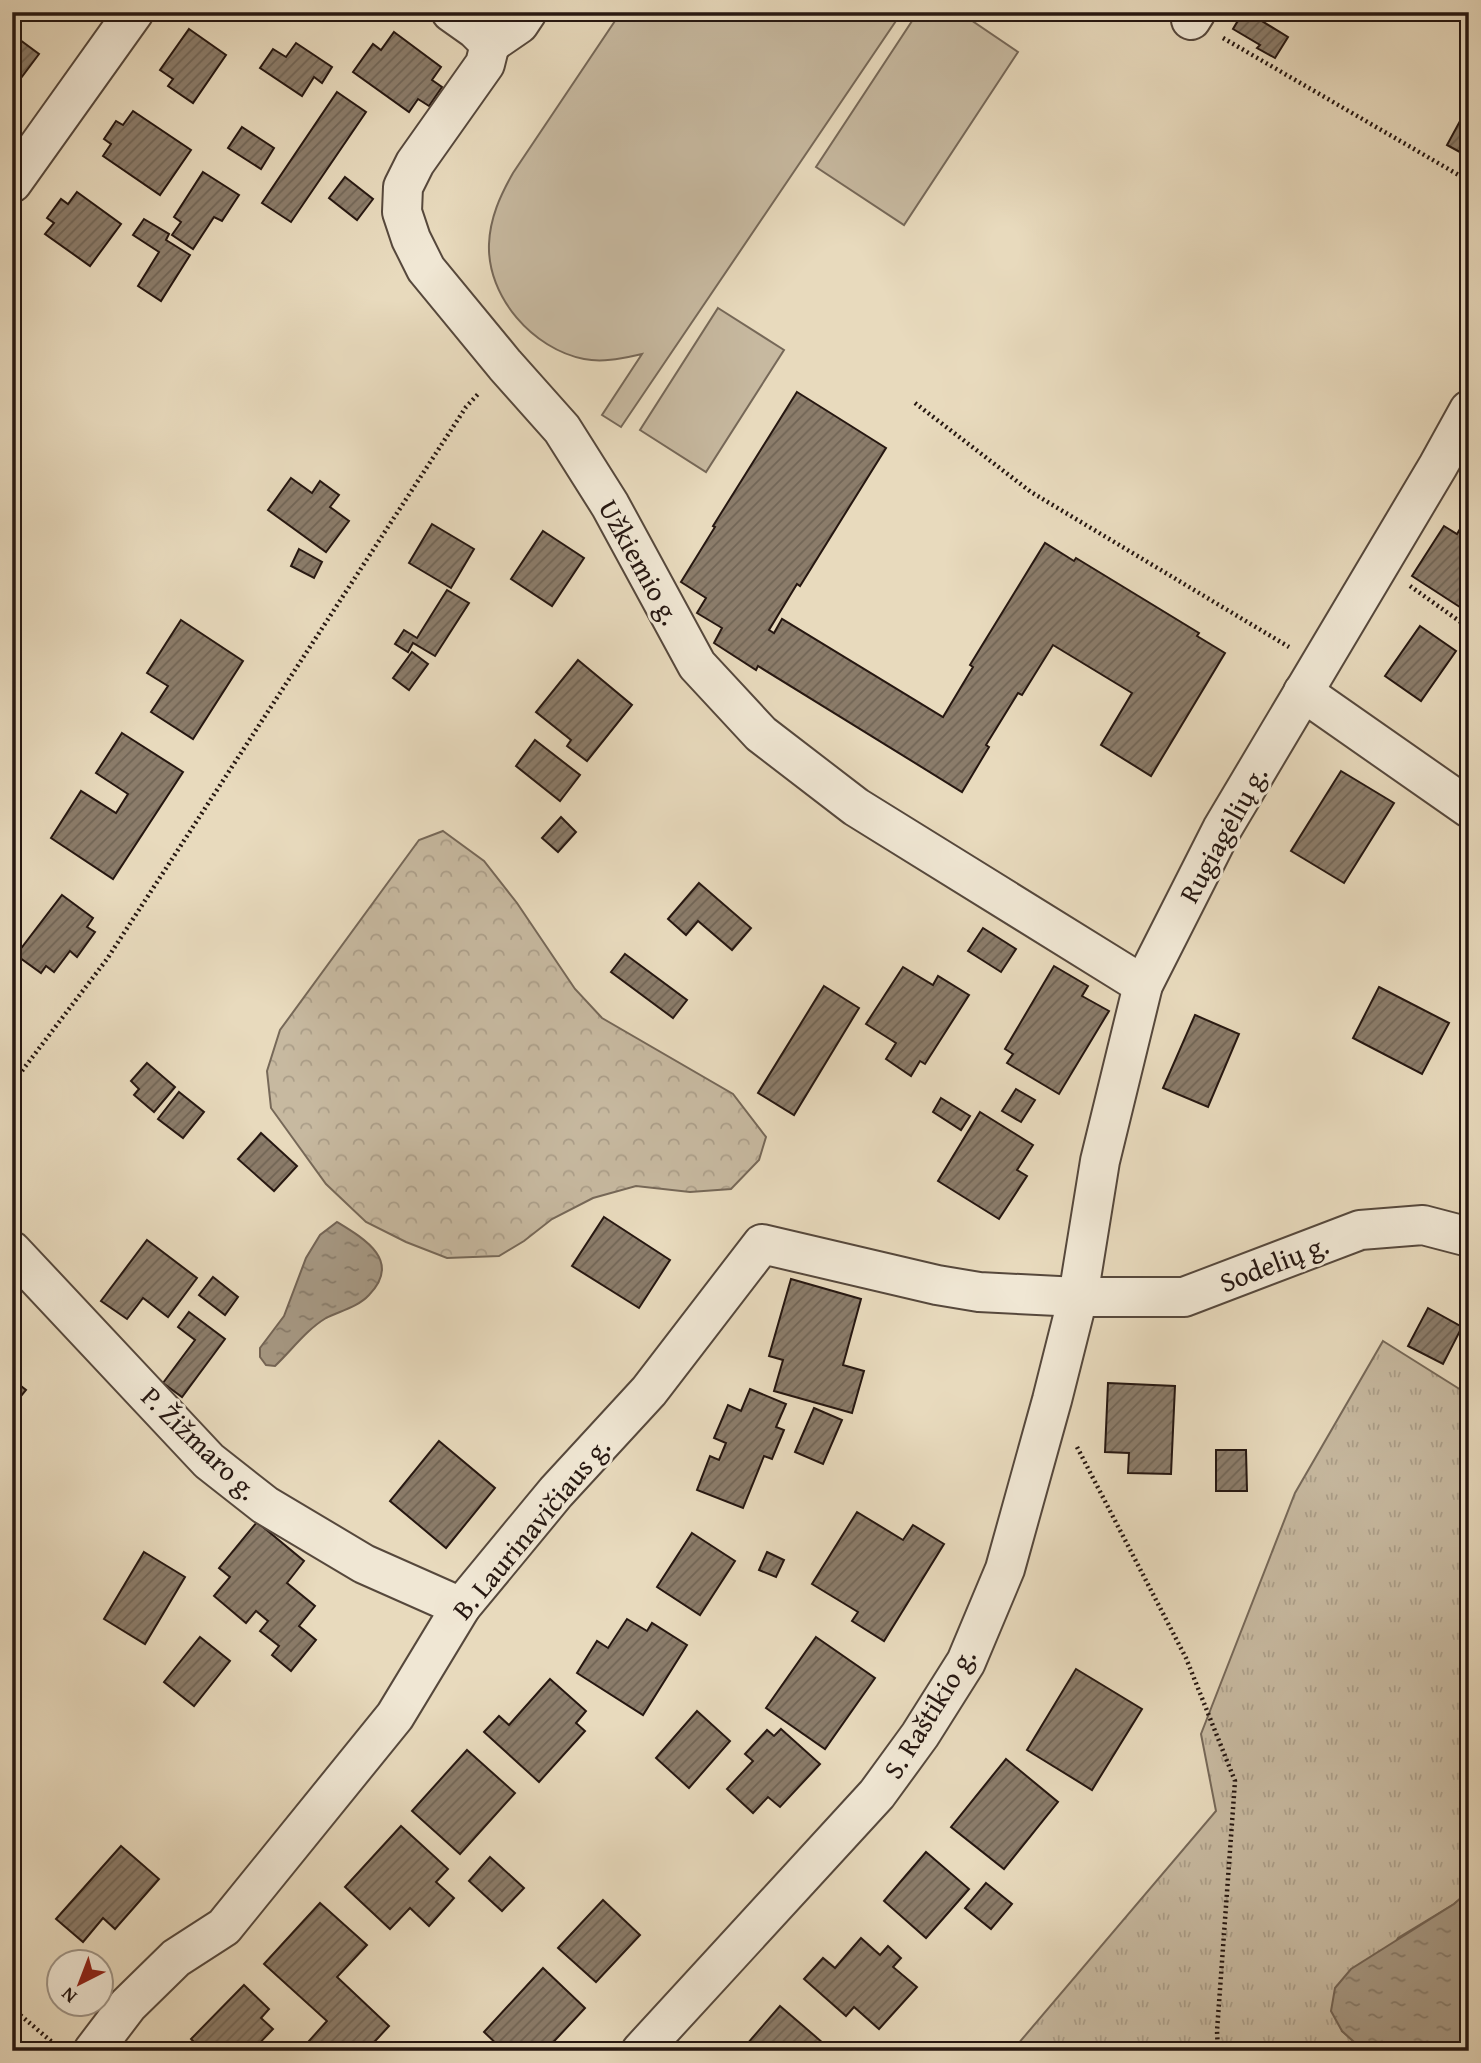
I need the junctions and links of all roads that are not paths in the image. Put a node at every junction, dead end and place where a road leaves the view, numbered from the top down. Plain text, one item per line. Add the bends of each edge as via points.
1 (134, 12) edge
2 (451, 12) edge
3 (527, 12) edge
4 (490, 44) junction
5 (12, 183) edge
6 (1469, 410) edge
7 (1311, 678) junction
8 (1469, 808) edge
9 (1143, 985) junction
10 (1469, 1237) edge
11 (12, 1251) edge
12 (1078, 1297) junction
13 (461, 1607) junction
14 (93, 2051) edge
15 (641, 2051) edge

1 - 5 street
2 - 4 street
3 - 4 street via 519,24
4 - 9 street, Užkiemio g. via 485,64 409,175 403,187 402,212 426,269 562,429 610,505 697,666 761,734 856,807
6 - 7 street, Rugiagėlių g.
7 - 8 street
7 - 9 street, Rugiagėlių g. via 1222,829
9 - 12 street, Rugiagėlių g. via 1100,1161
10 - 12 street, Sodelių g. via 1423,1226 1360,1230 1184,1297
11 - 13 street, P. Žižmaro g. via 209,1461 265,1505 364,1564
12 - 13 street, B. Laurinavičiaus g. via 937,1285 762,1244 649,1391 556,1492
12 - 15 street, S. Raštikio g. via 1005,1570 966,1662 877,1794
13 - 14 street, B. Laurinavičiaus g. via 395,1716 224,1927 176,1958 128,2006

